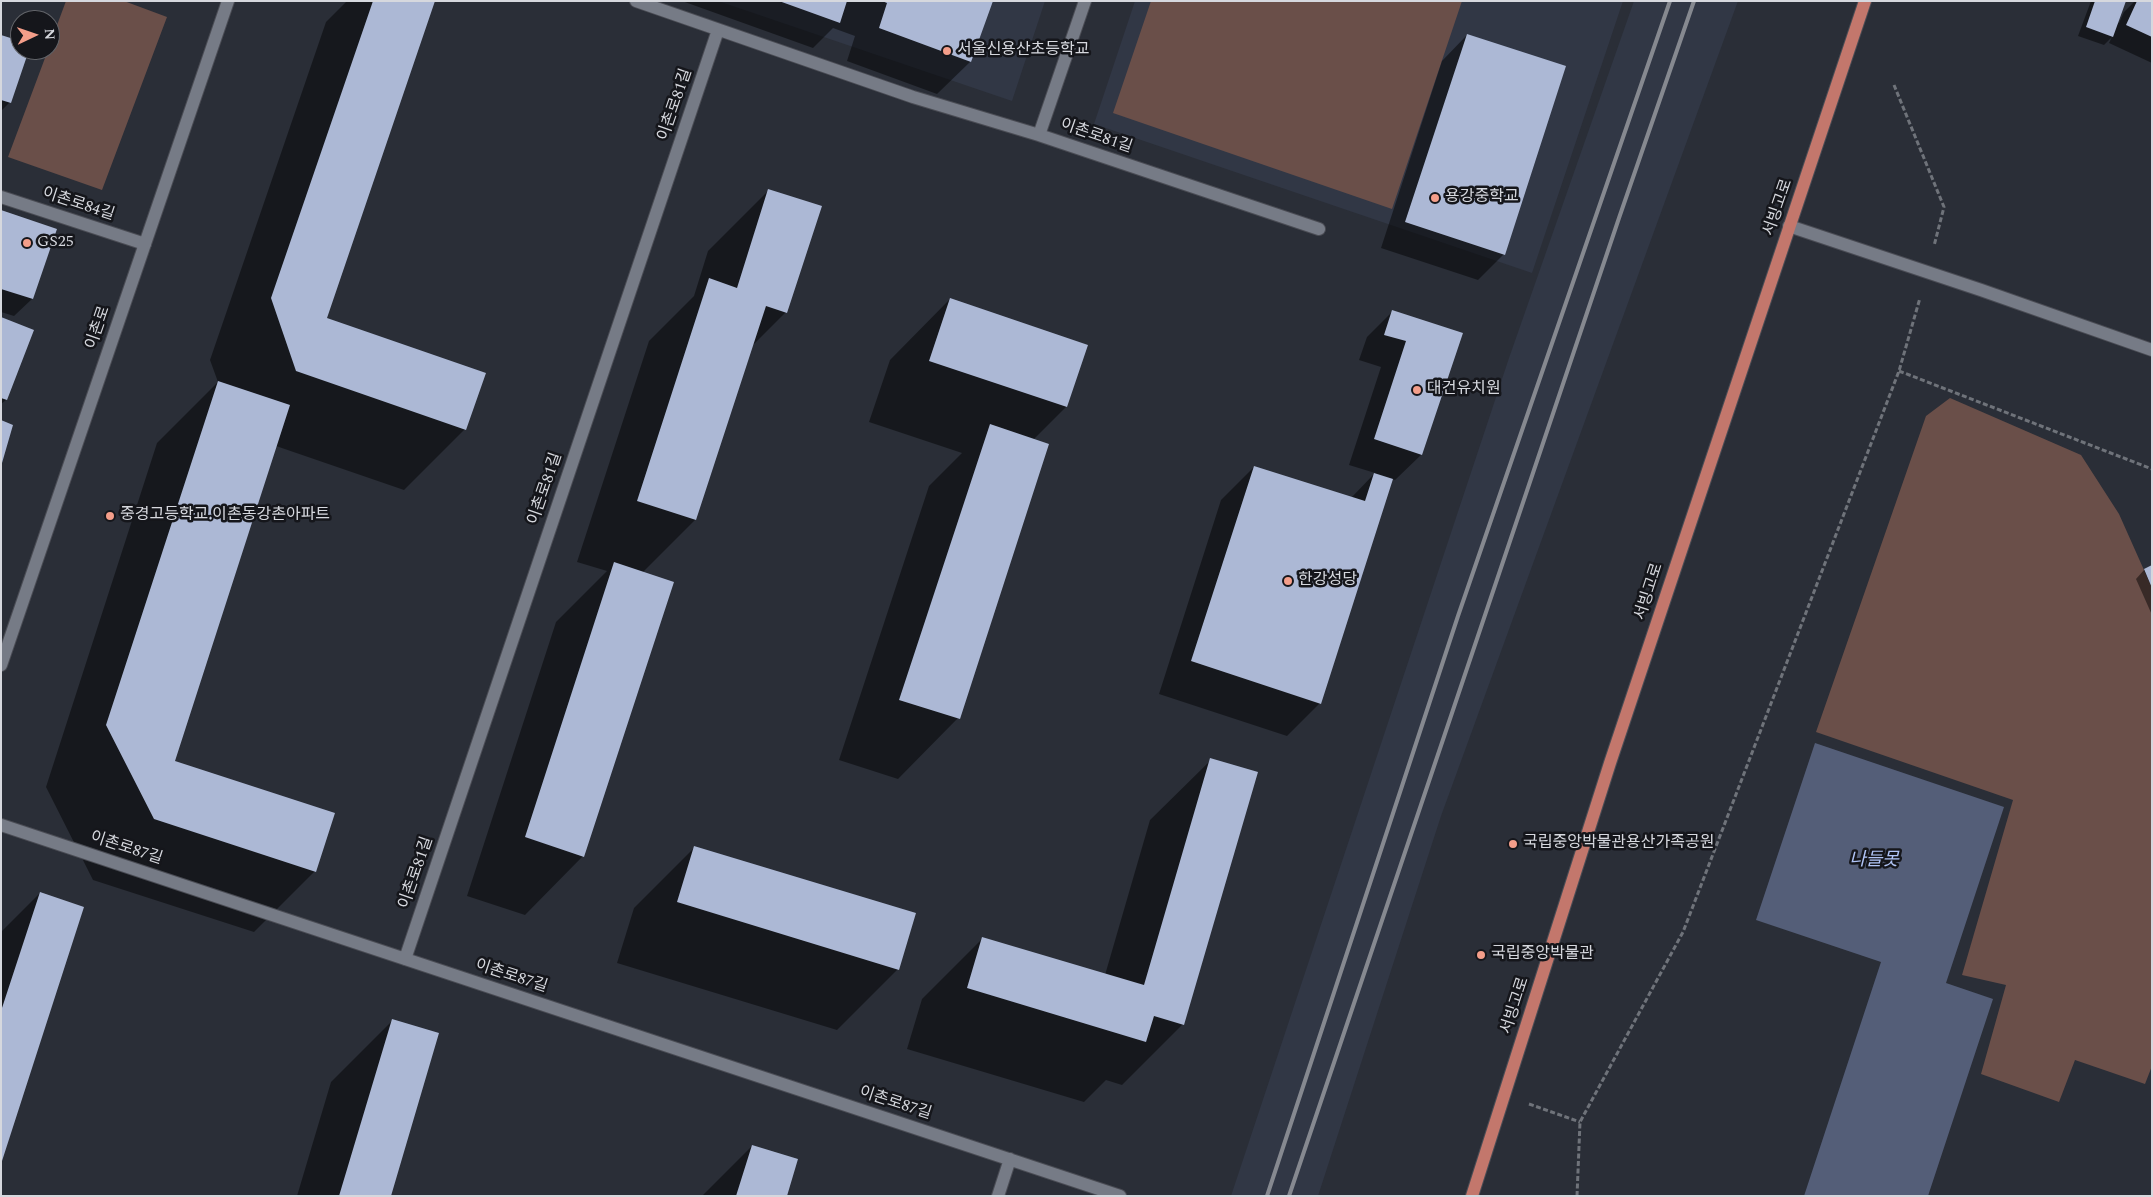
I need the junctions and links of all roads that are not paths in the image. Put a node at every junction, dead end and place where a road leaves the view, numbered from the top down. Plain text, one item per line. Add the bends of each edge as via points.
1 (228, 1) edge
2 (636, 1) edge
3 (1085, 1) edge
4 (1865, 1) edge
5 (718, 30) junction
6 (1039, 135) junction
7 (1, 196) edge
8 (1789, 226) junction
9 (1319, 229) dead end
10 (145, 244) junction
11 (2152, 350) edge
12 (1, 665) edge
13 (1, 825) edge
14 (405, 959) junction
15 (1010, 1159) junction
16 (998, 1196) edge
17 (1120, 1196) edge
18 (1472, 1196) edge

1 - 10 street, 이촌로
2 - 5 street, 이촌로81길
3 - 6 street
4 - 8 main road, 서빙고로
5 - 6 street, 이촌로81길 via 913,97
5 - 14 street, 이촌로81길
6 - 9 street, 이촌로81길
7 - 10 street, 이촌로84길
8 - 11 street
8 - 18 main road, 서빙고로 via 1610,763
10 - 12 street, 이촌로
13 - 14 street, 이촌로87길
14 - 15 street, 이촌로87길
15 - 16 street
15 - 17 street, 이촌로87길

